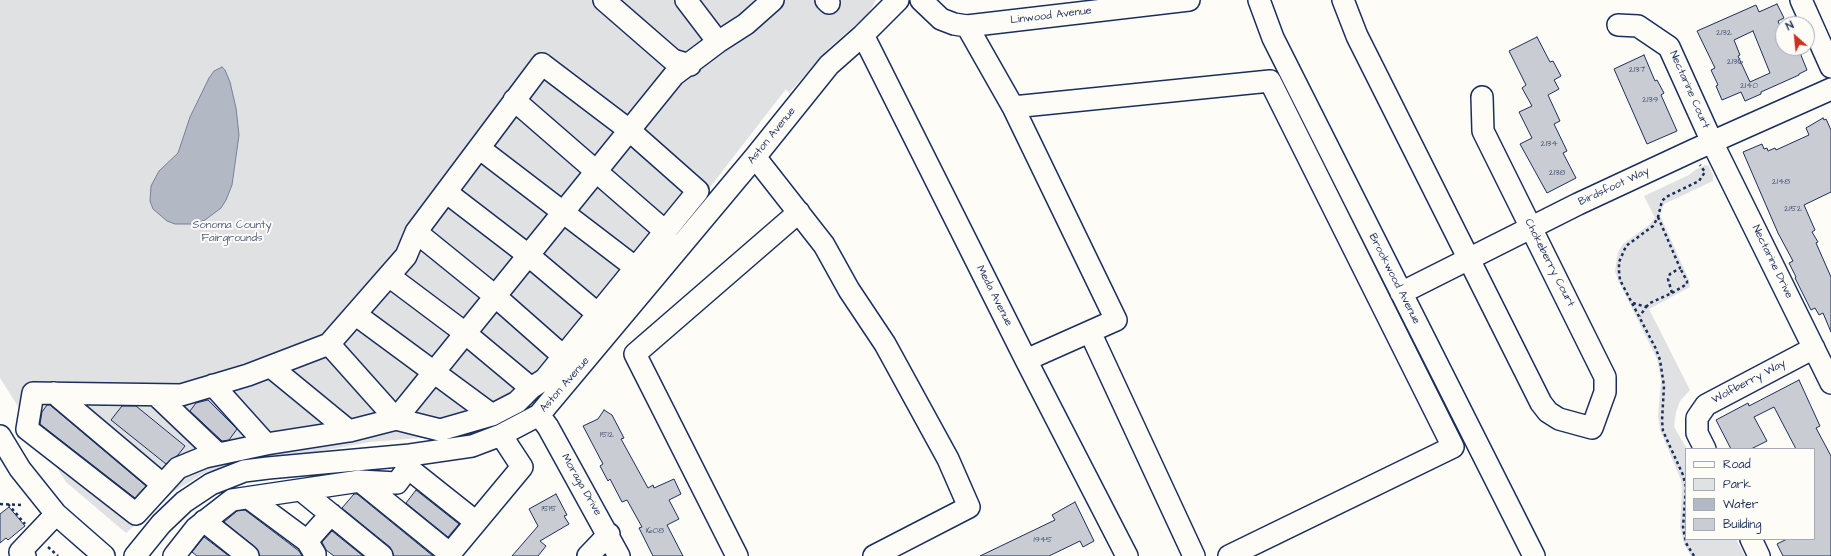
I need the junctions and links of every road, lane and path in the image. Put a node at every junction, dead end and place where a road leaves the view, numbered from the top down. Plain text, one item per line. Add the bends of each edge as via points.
1 (604, 0) edge
2 (686, 0) edge
3 (773, 0) edge
4 (898, 0) edge
5 (921, 0) edge
6 (1189, 0) edge
7 (1259, 0) edge
8 (1343, 0) edge
9 (1801, 0) edge
10 (1618, 25) dead end
11 (967, 26) junction
12 (863, 35) junction
13 (718, 42) junction
14 (690, 65) junction
15 (1831, 67) edge
16 (1831, 89) edge
17 (1482, 97) dead end
18 (514, 100) junction
19 (1013, 107) junction
20 (629, 130) junction
21 (1703, 146) junction
22 (479, 148) junction
23 (755, 157) junction
24 (596, 171) junction
25 (446, 192) junction
26 (563, 212) junction
27 (799, 212) junction
28 (1658, 217) junction
29 (1653, 226) junction
30 (1531, 227) junction
31 (1663, 228) junction
32 (416, 232) junction
33 (666, 232) junction
34 (528, 255) junction
35 (1470, 259) junction
36 (636, 268) junction
37 (1680, 268) junction
38 (389, 276) junction
39 (1401, 293) junction
40 (1672, 293) junction
41 (495, 296) junction
42 (1632, 303) junction
43 (1646, 307) junction
44 (355, 314) junction
45 (598, 314) junction
46 (1640, 317) junction
47 (1090, 332) junction
48 (465, 333) junction
49 (329, 344) junction
50 (1814, 348) junction
51 (563, 356) junction
52 (1026, 360) junction
53 (271, 367) junction
54 (434, 372) junction
55 (1831, 383) edge
56 (213, 385) junction
57 (531, 388) junction
58 (54, 393) junction
59 (156, 395) junction
60 (492, 415) junction
61 (539, 415) junction
62 (396, 419) junction
63 (348, 431) junction
64 (501, 435) junction
65 (0, 436) edge
66 (266, 444) junction
67 (1704, 448) edge
68 (218, 454) junction
69 (409, 461) junction
70 (360, 482) junction
71 (162, 484) junction
72 (1685, 485) edge
73 (301, 490) junction
74 (249, 498) junction
75 (1685, 501) edge
76 (0, 504) edge
77 (8, 504) junction
78 (21, 506) dead end
79 (56, 514) junction
80 (331, 514) junction
81 (204, 521) junction
82 (476, 522) junction
83 (28, 528) dead end
84 (609, 534) junction
85 (1685, 538) edge
86 (1685, 540) edge
87 (1752, 540) edge
88 (313, 552) edge
89 (1122, 554) edge
90 (449, 555) edge
91 (25, 556) edge
92 (104, 556) edge
93 (135, 556) edge
94 (174, 556) edge
95 (248, 556) edge
96 (382, 556) edge
97 (588, 556) edge
98 (619, 556) edge
99 (737, 556) edge
100 (874, 556) edge
101 (1194, 556) edge
102 (1229, 556) edge
103 (1534, 556) edge
104 (1694, 556) edge
105 (1760, 556) edge

1 - 14 street via 673,60
2 - 13 street
3 - 13 street via 746,24
4 - 12 street, Aston Avenue
5 - 11 street, Linwood Avenue via 942,19
6 - 11 street, Linwood Avenue
7 - 39 street, Brookwood Avenue via 1273,38
8 - 35 street via 1357,36
9 - 15 street
10 - 21 street, Nectarine Court via 1638,26 1669,47
11 - 19 street
12 - 23 street, Aston Avenue via 829,65
12 - 52 street, Meda Avenue
13 - 14 street
14 - 20 street via 674,75
16 - 21 street, Birdsfoot Way
17 - 30 street, Chokeberry Court via 1483,131
18 - 20 street via 542,64
18 - 22 street
18 - 24 street
19 - 47 street via 1116,320
19 - 102 street via 1270,81 1453,447
20 - 24 street
20 - 33 street via 698,191
21 - 28 path via 1702,170 1705,172 1699,181 1666,197 1662,201
21 - 30 street, Birdsfoot Way
21 - 50 street, Nectarine Drive
22 - 25 street
22 - 26 street
23 - 27 street
23 - 61 street, Aston Avenue
24 - 26 street
24 - 33 street
25 - 32 street
25 - 34 street
26 - 34 street
26 - 36 street
27 - 99 street via 635,354
27 - 100 street via 824,245 849,290 885,344 948,459 969,507
28 - 29 path
28 - 31 path
29 - 31 path
29 - 42 path via 1626,246 1619,262 1620,280
30 - 35 street, Birdsfoot Way
30 - 35 street, Chokeberry Court via 1605,376 1605,392 1592,428 1560,419 1548,412 1541,403
31 - 37 path
32 - 38 street via 406,256
32 - 41 street
33 - 36 street
34 - 41 street
34 - 45 street
35 - 39 street, Birdsfoot Way
36 - 45 street
37 - 40 path via 1670,274 1668,279
37 - 40 path via 1687,284
38 - 44 street
38 - 48 street
39 - 103 street, Brookwood Avenue
40 - 43 path
41 - 48 street
41 - 51 street
42 - 43 path
42 - 46 path
43 - 46 path
44 - 49 street
44 - 54 street
45 - 51 street
46 - 72 path via 1660,360 1664,386 1663,431 1677,460
47 - 52 street
47 - 101 street
48 - 54 street
48 - 57 street
49 - 53 street
49 - 62 street
50 - 55 street, Nectarine Drive
50 - 67 street, Wolfberry Way via 1706,405 1697,418 1697,433
51 - 57 street via 544,379
52 - 89 street, Meda Avenue
53 - 56 street
53 - 63 street
54 - 60 street
54 - 62 street
56 - 59 street via 181,395
56 - 66 street
57 - 60 street via 517,402
58 - 59 street
58 - 71 street
58 - 71 street via 33,393 27,429 136,514
59 - 68 street
60 - 62 street via 440,430
61 - 64 street, Aston Avenue
61 - 84 street, Moraga Drive
62 - 63 street
63 - 66 street
64 - 69 street, Aston Avenue via 472,446
64 - 82 street via 522,467
65 - 79 street via 20,469
66 - 68 street
68 - 71 street via 178,468
69 - 70 street via 397,483
69 - 82 street
69 - 93 street, Aston Avenue via 244,471 211,484 184,502 161,524
70 - 73 street
70 - 90 street
73 - 74 street
73 - 80 street
74 - 81 street via 232,500
74 - 88 street
75 - 85 path
76 - 77 path
77 - 78 path
77 - 83 path
79 - 91 street via 20,552
79 - 92 street
80 - 88 street
80 - 96 street
81 - 94 street
81 - 95 street
82 - 90 street
84 - 97 street
84 - 98 street, Moraga Drive
86 - 104 path
87 - 105 street

